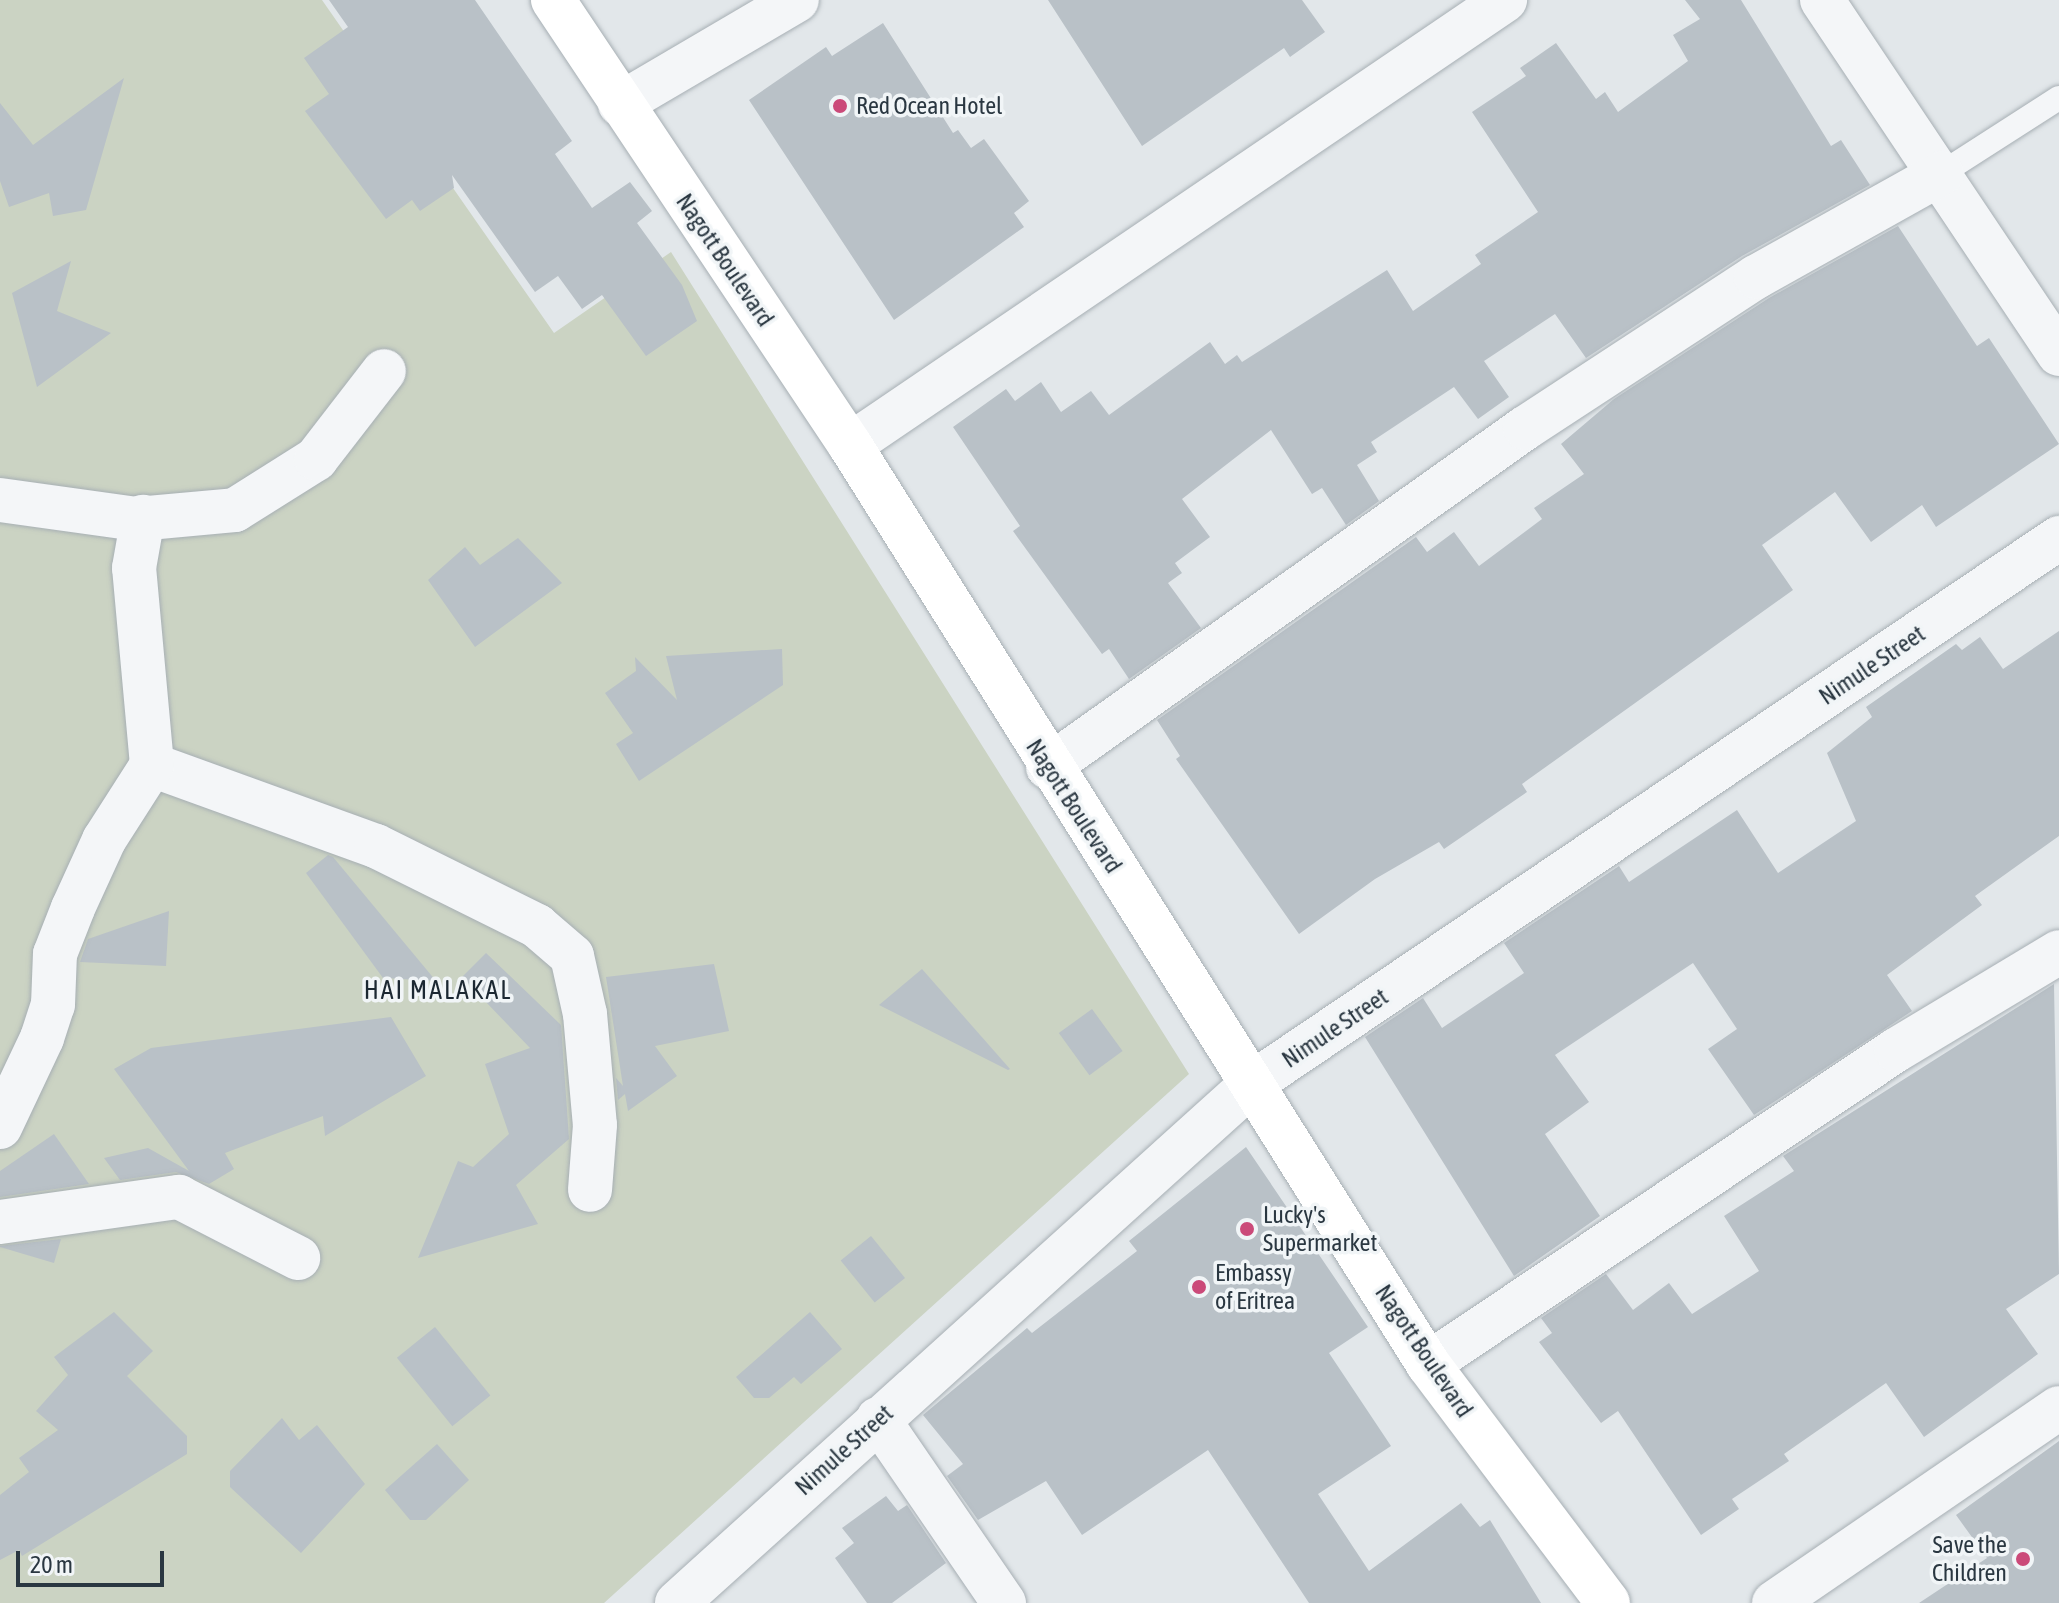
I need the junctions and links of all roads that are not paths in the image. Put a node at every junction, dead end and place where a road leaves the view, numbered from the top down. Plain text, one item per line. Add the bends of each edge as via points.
1 (553, 0) edge
2 (797, 0) edge
3 (1505, 0) edge
4 (1822, 0) edge
5 (2059, 98) edge
6 (620, 104) junction
7 (1942, 173) junction
8 (2059, 354) edge
9 (384, 371) dead end
10 (850, 445) junction
11 (0, 500) edge
12 (143, 517) junction
13 (2059, 538) edge
14 (152, 765) junction
15 (1048, 767) junction
16 (2059, 952) edge
17 (1254, 1082) junction
18 (0, 1127) edge
19 (590, 1190) dead end
20 (0, 1222) edge
21 (298, 1258) dead end
22 (1428, 1364) junction
23 (2059, 1408) edge
24 (878, 1419) junction
25 (677, 1603) edge
26 (1004, 1603) edge
27 (1608, 1603) edge
28 (1774, 1603) edge

1 - 6 street, Nagott Boulevard
2 - 6 street
3 - 10 street
4 - 7 street
5 - 7 lane
6 - 10 street, Nagott Boulevard
7 - 8 street
7 - 15 street via 1756,277 1525,428
9 - 12 street via 316,459 235,510
10 - 15 street, Nagott Boulevard
11 - 12 street
12 - 14 street via 134,568 138,642 152,705
13 - 17 street, Nimule Street
14 - 18 street via 104,840 73,908 55,954 53,1005
14 - 19 street via 376,846 537,926 572,956 585,1014 595,1125
15 - 17 street, Nagott Boulevard
16 - 22 street via 1896,1050
17 - 22 street, Nagott Boulevard
17 - 24 street, Nimule Street
20 - 21 street via 179,1197
22 - 27 street, Nagott Boulevard
23 - 28 street
24 - 25 street, Nimule Street
24 - 26 street

